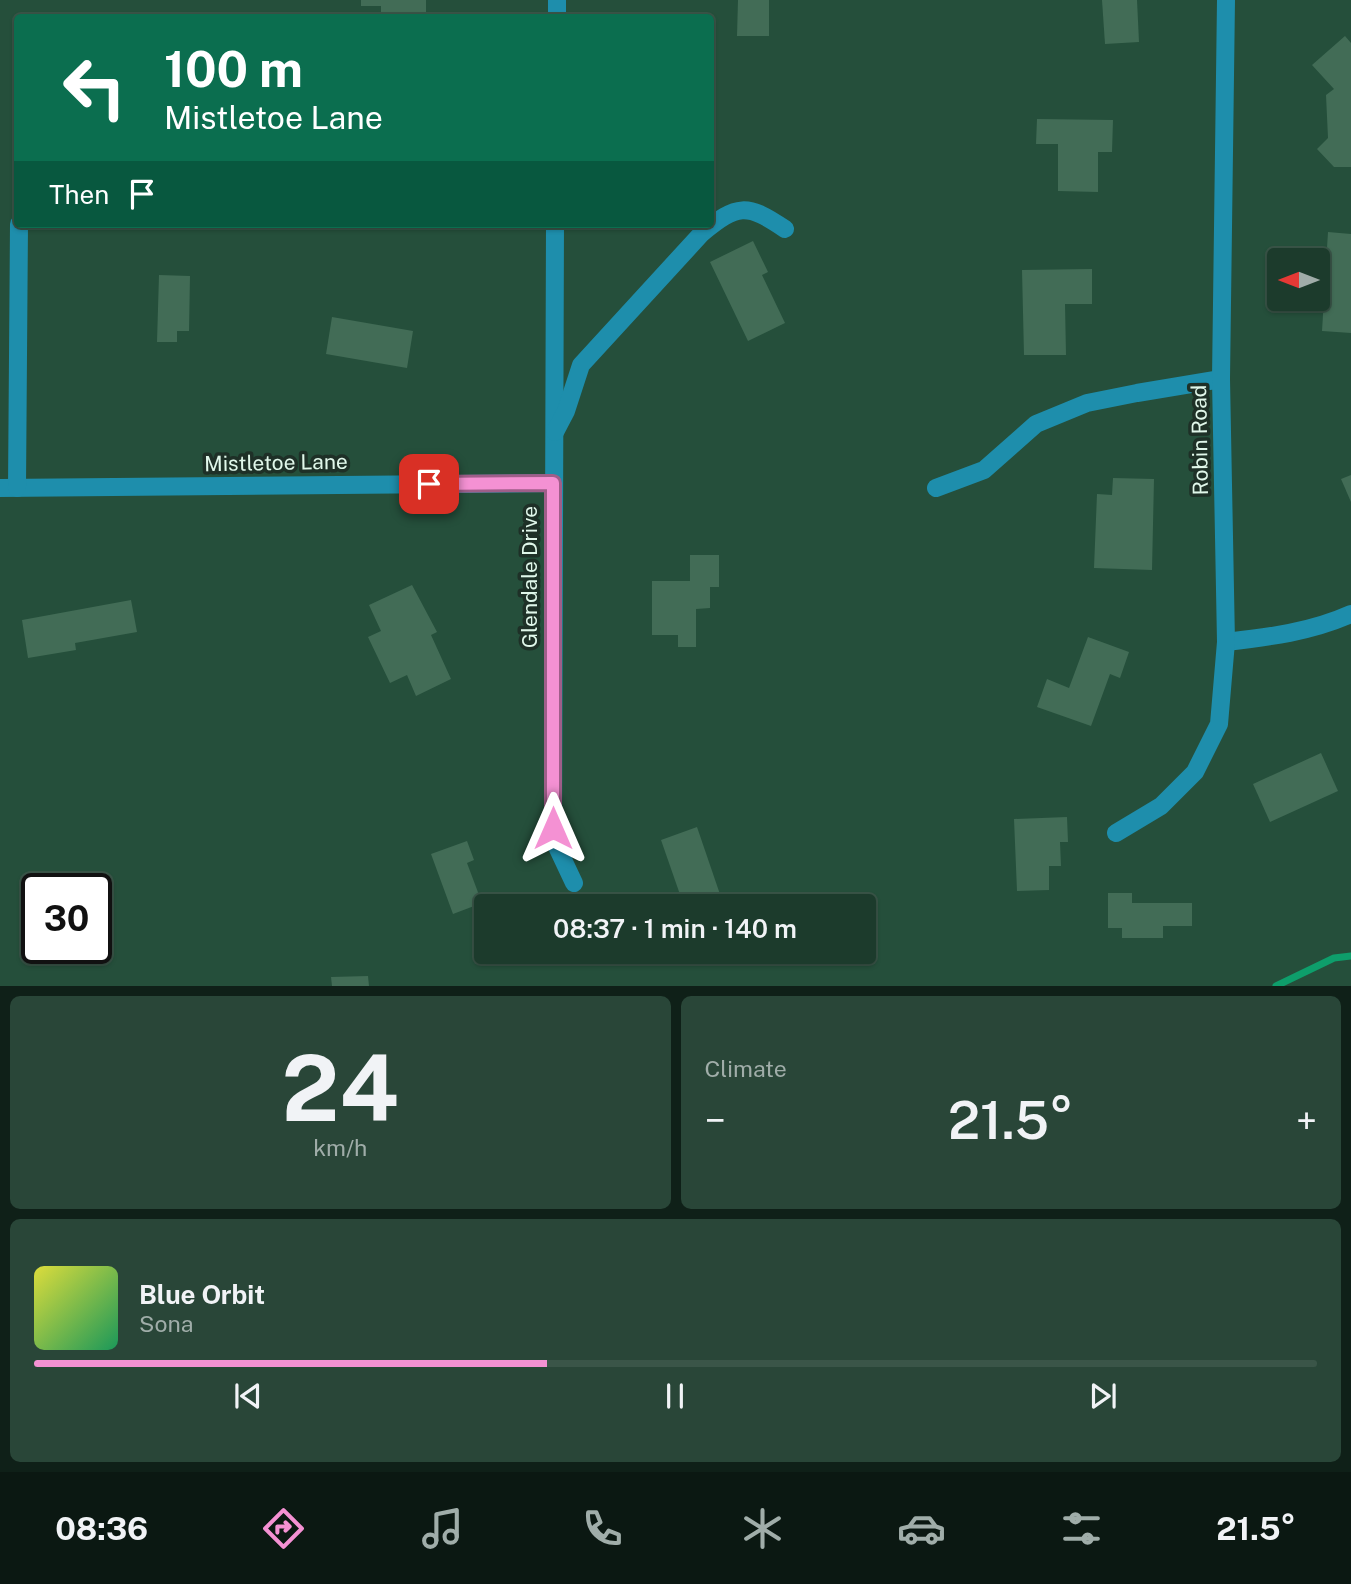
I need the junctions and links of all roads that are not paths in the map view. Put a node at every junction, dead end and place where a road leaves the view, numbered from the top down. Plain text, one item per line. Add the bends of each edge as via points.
1 (1226, 0) edge
2 (714, 223) edge
3 (19, 228) edge
4 (555, 228) edge
5 (708, 228) edge
6 (785, 229) dead end
7 (1221, 379) junction
8 (554, 434) junction
9 (553, 483) junction
10 (8, 488) edge
11 (936, 488) dead end
12 (1351, 614) edge
13 (1226, 642) junction
14 (1116, 833) dead end
15 (574, 883) dead end

1 - 7 street, Robin Road
2 - 6 street via 736,211 761,213
3 - 10 street
4 - 8 street, Glendale Drive
5 - 8 street via 581,365
7 - 11 street via 1087,403 1036,424 984,470
7 - 13 street, Robin Road
8 - 9 street, Glendale Drive
9 - 10 street, Mistletoe Lane
9 - 15 street, Glendale Drive via 553,828
12 - 13 street via 1324,626
13 - 14 street, Robin Road via 1219,724 1195,772 1161,806

